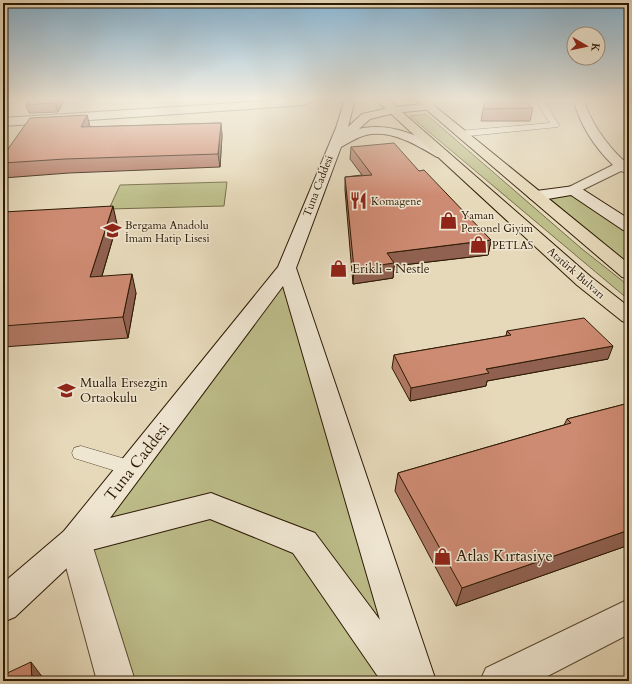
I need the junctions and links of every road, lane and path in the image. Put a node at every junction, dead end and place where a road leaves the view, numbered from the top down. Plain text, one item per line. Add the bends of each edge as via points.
1 (341, 131) edge
2 (351, 131) edge
3 (417, 131) edge
4 (456, 131) edge
5 (492, 131) edge
6 (593, 131) edge
7 (459, 134) junction
8 (333, 149) junction
9 (442, 154) junction
10 (626, 166) edge
11 (574, 190) junction
12 (536, 196) junction
13 (629, 226) edge
14 (287, 268) junction
15 (629, 273) edge
16 (629, 317) edge
17 (81, 453) dead end
18 (132, 468) junction
19 (75, 541) junction
20 (3, 605) edge
21 (629, 616) edge
22 (116, 681) edge
23 (403, 681) edge
24 (417, 681) edge
25 (499, 681) edge

1 - 8 street, Tuna Caddesi
2 - 8 street, Tuna Caddesi
3 - 9 main road, Atatürk Bulvarı
4 - 7 main road
5 - 7 lane
6 - 10 street
7 - 12 main road
8 - 9 street via 361,133 385,132 415,139
8 - 14 street, Tuna Caddesi
9 - 16 main road, Atatürk Bulvarı via 584,281
10 - 11 street
11 - 12 street
11 - 13 street
12 - 15 main road
14 - 18 street, Tuna Caddesi
14 - 24 street
17 - 18 lane
18 - 19 street, Tuna Caddesi
19 - 20 street, Tuna Caddesi
19 - 22 street
19 - 23 street via 211,506 304,543
21 - 25 street

